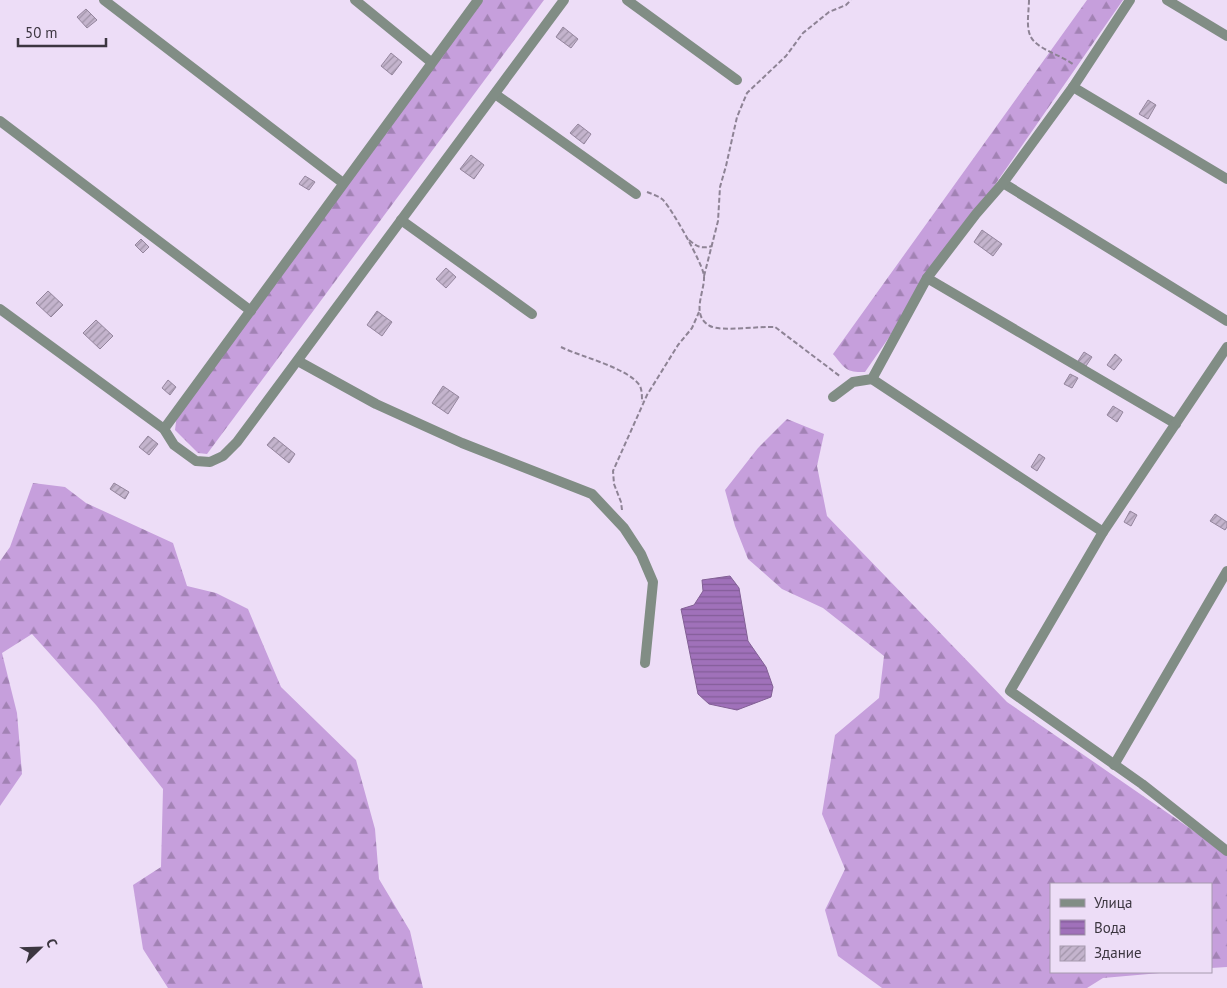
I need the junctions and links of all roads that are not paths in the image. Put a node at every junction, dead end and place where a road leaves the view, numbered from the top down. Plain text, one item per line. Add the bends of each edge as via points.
1 (104, 0) edge
2 (355, 0) edge
3 (478, 0) edge
4 (564, 0) edge
5 (627, 0) edge
6 (1130, 0) edge
7 (1167, 0) edge
8 (1227, 36) edge
9 (431, 62) junction
10 (737, 80) dead end
11 (1073, 87) junction
12 (495, 94) junction
13 (0, 121) edge
14 (1227, 179) edge
15 (343, 183) junction
16 (1003, 183) junction
17 (636, 194) road end
18 (402, 220) junction
19 (927, 278) junction
20 (0, 309) edge
21 (251, 311) junction
22 (532, 314) dead end
23 (1227, 321) edge
24 (1227, 347) edge
25 (298, 361) junction
26 (872, 379) junction
27 (834, 397) dead end
28 (1176, 424) junction
29 (164, 429) junction
30 (1103, 532) junction
31 (1227, 571) edge
32 (645, 663) dead end
33 (1114, 765) junction
34 (1227, 851) edge

1 - 15 street
2 - 9 street
3 - 9 street
4 - 12 street
5 - 10 street
6 - 11 street
7 - 8 street
9 - 15 street
11 - 14 street
11 - 16 street
12 - 17 street
12 - 18 street
13 - 21 street
15 - 21 street
16 - 19 street
16 - 23 street
18 - 22 street
18 - 25 street
19 - 26 street
19 - 28 street
20 - 29 street
21 - 29 street
24 - 28 street
25 - 29 street via 223,456 210,462 196,461 174,445
25 - 32 street via 376,404 462,443 592,494 624,528 641,554 653,582
26 - 27 street via 852,382
26 - 30 street
28 - 30 street
30 - 33 street via 1010,691
31 - 33 street
33 - 34 street

